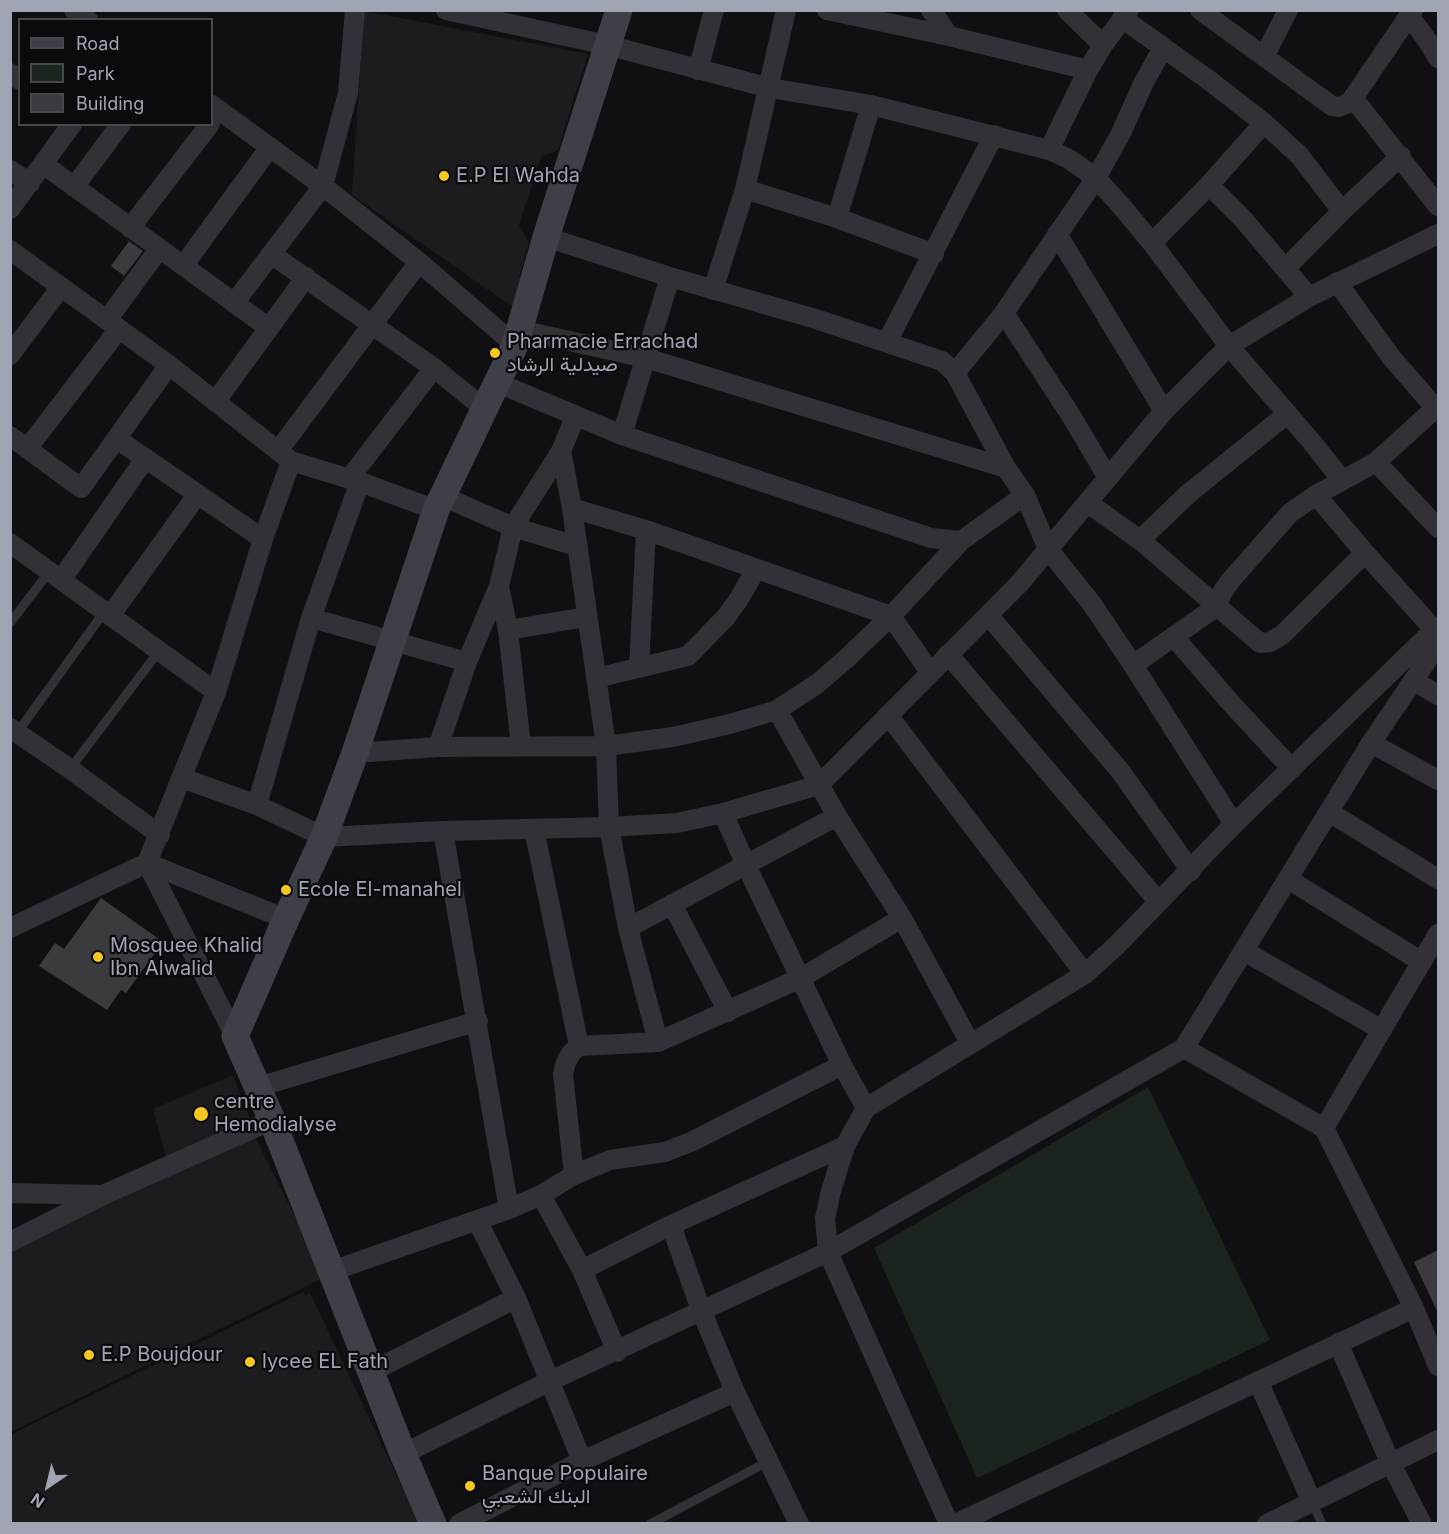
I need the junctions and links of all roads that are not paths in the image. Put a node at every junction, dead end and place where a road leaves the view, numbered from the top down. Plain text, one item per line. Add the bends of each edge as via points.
1 (355, 10) edge
2 (446, 10) edge
3 (619, 10) edge
4 (714, 10) edge
5 (786, 10) edge
6 (827, 10) edge
7 (931, 10) edge
8 (1066, 10) edge
9 (1200, 10) edge
10 (1288, 10) edge
11 (1411, 13) edge
12 (1126, 14) edge
13 (949, 36) junction
14 (607, 45) junction
15 (1103, 45) junction
16 (1163, 48) junction
17 (1264, 57) junction
18 (1438, 58) edge
19 (698, 70) junction
20 (1088, 70) junction
21 (770, 88) junction
22 (1353, 98) junction
23 (871, 105) junction
24 (213, 116) edge
25 (1264, 123) junction
26 (71, 126) edge
27 (120, 126) edge
28 (206, 126) edge
29 (994, 135) junction
30 (270, 147) junction
31 (1049, 150) junction
32 (1401, 156) junction
33 (43, 164) junction
34 (10, 170) edge
35 (1096, 178) junction
36 (30, 183) junction
37 (1209, 185) junction
38 (323, 186) junction
39 (74, 187) junction
40 (745, 189) junction
41 (1438, 206) edge
42 (10, 209) edge
43 (1342, 211) junction
44 (837, 218) junction
45 (130, 228) junction
46 (1058, 234) junction
47 (1438, 234) edge
48 (546, 237) junction
49 (1152, 243) junction
50 (159, 249) junction
51 (10, 250) edge
52 (271, 254) junction
53 (933, 254) junction
54 (419, 262) junction
55 (183, 266) junction
56 (1286, 268) junction
57 (306, 277) junction
58 (670, 277) junction
59 (1337, 282) junction
60 (61, 287) junction
61 (713, 290) junction
62 (1309, 297) junction
63 (234, 303) junction
64 (1004, 313) junction
65 (113, 324) junction
66 (371, 325) junction
67 (269, 328) junction
68 (518, 337) junction
69 (887, 342) junction
70 (1229, 346) junction
71 (10, 355) edge
72 (646, 358) junction
73 (169, 365) junction
74 (434, 368) junction
75 (955, 373) junction
76 (498, 383) junction
77 (215, 402) junction
78 (1438, 408) edge
79 (485, 409) junction
80 (1164, 411) junction
81 (1287, 414) junction
82 (575, 417) junction
83 (622, 435) junction
84 (10, 436) edge
85 (117, 439) junction
86 (27, 449) junction
87 (561, 451) junction
88 (284, 456) junction
89 (145, 459) junction
90 (1376, 462) junction
91 (1006, 468) junction
92 (1108, 478) junction
93 (354, 480) junction
94 (1342, 480) junction
95 (196, 495) junction
96 (1025, 495) junction
97 (1316, 495) junction
98 (439, 503) junction
99 (1088, 503) junction
100 (572, 508) junction
101 (513, 526) junction
102 (1438, 528) edge
103 (646, 530) junction
104 (263, 539) junction
105 (1140, 540) junction
106 (961, 541) junction
107 (10, 543) edge
108 (576, 546) junction
109 (1048, 549) junction
110 (1365, 553) junction
111 (756, 569) junction
112 (55, 576) junction
113 (499, 586) junction
114 (1216, 607) junction
115 (107, 614) junction
116 (891, 616) junction
117 (989, 616) junction
118 (586, 617) junction
119 (311, 618) junction
120 (10, 623) edge
121 (508, 630) junction
122 (1437, 636) edge
123 (1174, 637) junction
124 (392, 640) junction
125 (159, 651) junction
126 (948, 654) junction
127 (467, 662) junction
128 (1133, 665) junction
129 (639, 668) junction
130 (930, 672) junction
131 (596, 678) junction
132 (1414, 681) junction
133 (216, 692) junction
134 (1438, 695) edge
135 (777, 710) junction
136 (888, 715) junction
137 (14, 730) edge
138 (1371, 743) junction
139 (606, 746) junction
140 (438, 747) junction
141 (521, 747) junction
142 (355, 753) junction
143 (70, 769) junction
144 (1292, 769) junction
145 (182, 778) junction
146 (1438, 780) edge
147 (819, 784) junction
148 (257, 805) junction
149 (1329, 812) junction
150 (723, 813) junction
151 (837, 816) junction
152 (1234, 824) junction
153 (609, 827) junction
154 (534, 829) junction
155 (443, 831) junction
156 (159, 835) junction
157 (324, 837) junction
158 (147, 863) junction
159 (746, 865) junction
160 (1191, 871) junction
161 (1288, 879) junction
162 (1438, 879) edge
163 (1158, 901) junction
164 (672, 904) junction
165 (902, 918) junction
166 (286, 919) junction
167 (10, 928) edge
168 (628, 928) junction
169 (1438, 934) edge
170 (1244, 951) junction
171 (1422, 962) junction
172 (1085, 974) junction
173 (801, 978) junction
174 (728, 1012) junction
175 (478, 1021) junction
176 (1382, 1030) junction
177 (236, 1036) junction
178 (658, 1042) junction
179 (970, 1043) junction
180 (579, 1046) junction
181 (1184, 1048) junction
182 (842, 1065) junction
183 (258, 1087) junction
184 (866, 1108) junction
185 (272, 1120) junction
186 (1324, 1128) junction
187 (845, 1146) junction
188 (574, 1175) junction
189 (10, 1193) edge
190 (103, 1195) junction
191 (541, 1195) junction
192 (509, 1209) junction
193 (477, 1220) junction
194 (671, 1226) junction
195 (10, 1242) edge
196 (828, 1252) junction
197 (582, 1270) junction
198 (332, 1272) junction
199 (516, 1298) junction
200 (1414, 1308) junction
201 (701, 1310) junction
202 (1338, 1343) junction
203 (617, 1352) junction
204 (1438, 1366) edge
205 (371, 1372) junction
206 (550, 1381) junction
207 (1258, 1381) junction
208 (735, 1392) junction
209 (1438, 1440) edge
210 (403, 1454) junction
211 (582, 1461) junction
212 (769, 1461) junction
213 (1390, 1462) junction
214 (1312, 1502) junction
215 (433, 1524) edge
216 (459, 1524) edge
217 (650, 1524) edge
218 (799, 1524) edge
219 (949, 1524) edge
220 (955, 1524) edge
221 (1267, 1524) edge
222 (1322, 1524) edge
223 (1422, 1524) edge

1 - 38 street via 348,93
2 - 14 street
3 - 14 main road
4 - 19 street
5 - 21 street
6 - 13 street
7 - 13 street
8 - 15 street
9 - 17 street
10 - 17 street
11 - 18 street
11 - 22 street
12 - 15 street
12 - 16 street
13 - 20 street
14 - 19 street
14 - 48 main road
15 - 20 street
16 - 25 street
16 - 35 street
17 - 22 street via 1332,106 1345,106
19 - 21 street
20 - 31 street
21 - 23 street
21 - 40 street
22 - 32 street
23 - 29 street
23 - 44 street
24 - 30 street
25 - 37 street
25 - 43 street via 1299,155
26 - 33 street
27 - 39 street
28 - 45 street
29 - 31 street
29 - 53 street
30 - 38 street
30 - 55 street
31 - 35 street
32 - 41 street
32 - 43 street
33 - 36 street
33 - 39 street
34 - 36 street
35 - 46 street
35 - 49 street
36 - 42 street
37 - 49 street
37 - 56 street
38 - 52 street
38 - 54 street
39 - 45 street
40 - 44 street
40 - 61 street
43 - 56 street
44 - 53 street
45 - 50 street
46 - 64 street
46 - 80 street
47 - 59 street
48 - 58 street
48 - 68 main road
49 - 70 street
50 - 55 street
50 - 65 street
51 - 60 street
52 - 57 street
52 - 63 street
53 - 69 street
54 - 66 street
54 - 68 street
55 - 63 street
56 - 62 street
57 - 66 street
57 - 67 street
58 - 61 street
58 - 72 street
59 - 62 street
59 - 78 street via 1390,357
60 - 65 street
60 - 71 street
61 - 69 street
62 - 70 street
63 - 67 street
64 - 75 street
64 - 92 street
65 - 73 street
65 - 86 street
66 - 74 street
66 - 88 street
67 - 77 street
68 - 72 street
68 - 76 main road
69 - 75 street via 942,361
70 - 80 street
70 - 81 street
72 - 83 street
72 - 91 street
73 - 77 street
73 - 85 street
74 - 79 street
74 - 93 street
75 - 91 street
76 - 79 main road
76 - 82 street
77 - 88 street
78 - 90 street
79 - 98 main road
80 - 92 street
81 - 94 street
81 - 105 street via 1188,494
82 - 83 street
82 - 87 street
83 - 106 street via 931,538
84 - 86 street
85 - 86 street via 81,488
85 - 89 street
87 - 100 street
87 - 101 street
88 - 93 street
88 - 104 street
89 - 95 street
89 - 112 street
90 - 94 street
90 - 102 street
91 - 96 street
92 - 99 street
93 - 98 street
93 - 119 street
94 - 97 street
95 - 104 street
95 - 115 street
96 - 106 street
96 - 109 street
97 - 110 street
97 - 114 street via 1275,529 1231,580
98 - 101 street
98 - 124 main road
99 - 105 street
99 - 109 street
100 - 103 street
100 - 108 street
101 - 108 street
101 - 113 street
103 - 111 street
103 - 129 street
104 - 133 street
105 - 114 street
106 - 116 street
107 - 112 street
108 - 118 street
109 - 117 street
109 - 128 street
110 - 114 street via 1282,635 1270,642 1260,643
110 - 122 street
111 - 116 street
111 - 129 street via 726,617 696,649 680,659
112 - 115 street
112 - 120 lane
113 - 121 street
113 - 127 street
114 - 123 street
115 - 125 street
115 - 137 lane
116 - 130 street
116 - 135 street via 817,684
117 - 126 street
117 - 160 street via 1121,772
118 - 121 street
118 - 131 street
119 - 124 street
119 - 148 street
121 - 141 street
122 - 132 street
122 - 144 street
123 - 128 street
123 - 144 street
124 - 127 street
124 - 142 main road
125 - 133 street
125 - 143 lane
126 - 130 street
126 - 163 street
127 - 140 street
128 - 152 street
129 - 131 street
130 - 136 street
131 - 139 street
132 - 134 street
132 - 138 street
133 - 145 street
135 - 139 street via 673,737
135 - 147 street
136 - 147 street
136 - 172 street
137 - 143 street
138 - 146 street
138 - 149 street
139 - 141 street
139 - 153 street
140 - 141 street
140 - 142 street
142 - 157 main road
143 - 156 street
144 - 152 street
145 - 148 street
145 - 156 street
147 - 150 street
147 - 151 street
148 - 157 street
149 - 161 street
149 - 162 street
150 - 153 street via 677,823
150 - 159 street
151 - 159 street
151 - 165 street
152 - 160 street
153 - 154 street
153 - 168 street
154 - 155 street
154 - 180 street
155 - 157 street
155 - 175 street
156 - 158 street
157 - 166 main road
158 - 166 street
158 - 167 street
158 - 177 street
159 - 164 street
159 - 173 street
160 - 163 street
161 - 170 street
161 - 171 street
163 - 172 street
164 - 168 street
164 - 174 street
165 - 173 street
165 - 179 street
166 - 177 main road
168 - 178 street
169 - 171 street
170 - 176 street
170 - 181 street
171 - 176 street
172 - 179 street
173 - 174 street
173 - 182 street
174 - 178 street
175 - 183 street
175 - 192 street
176 - 186 street
177 - 183 main road
178 - 180 street
179 - 184 street
180 - 188 street via 566,1062 563,1074
181 - 186 street
181 - 196 street
182 - 184 street
182 - 188 street via 665,1152 610,1160
183 - 185 main road
184 - 187 street
185 - 190 street
185 - 198 main road
186 - 200 street
187 - 194 street
187 - 196 street via 825,1218
188 - 191 street
189 - 190 street
190 - 195 street
191 - 192 street
191 - 197 street
192 - 193 street
193 - 198 street
193 - 199 street
194 - 197 street
194 - 201 street
196 - 201 street
196 - 219 street
197 - 203 street
198 - 205 main road
199 - 205 street
199 - 206 street
200 - 202 street
200 - 204 street
201 - 203 street
201 - 208 street
202 - 207 street
202 - 213 street
203 - 206 street
205 - 210 main road
206 - 210 street
206 - 211 street
207 - 214 street
207 - 220 street
208 - 211 street
208 - 212 street
209 - 213 street
210 - 215 main road
211 - 216 street
212 - 217 lane
212 - 218 street
213 - 214 street
213 - 223 street
214 - 221 street
214 - 222 lane

